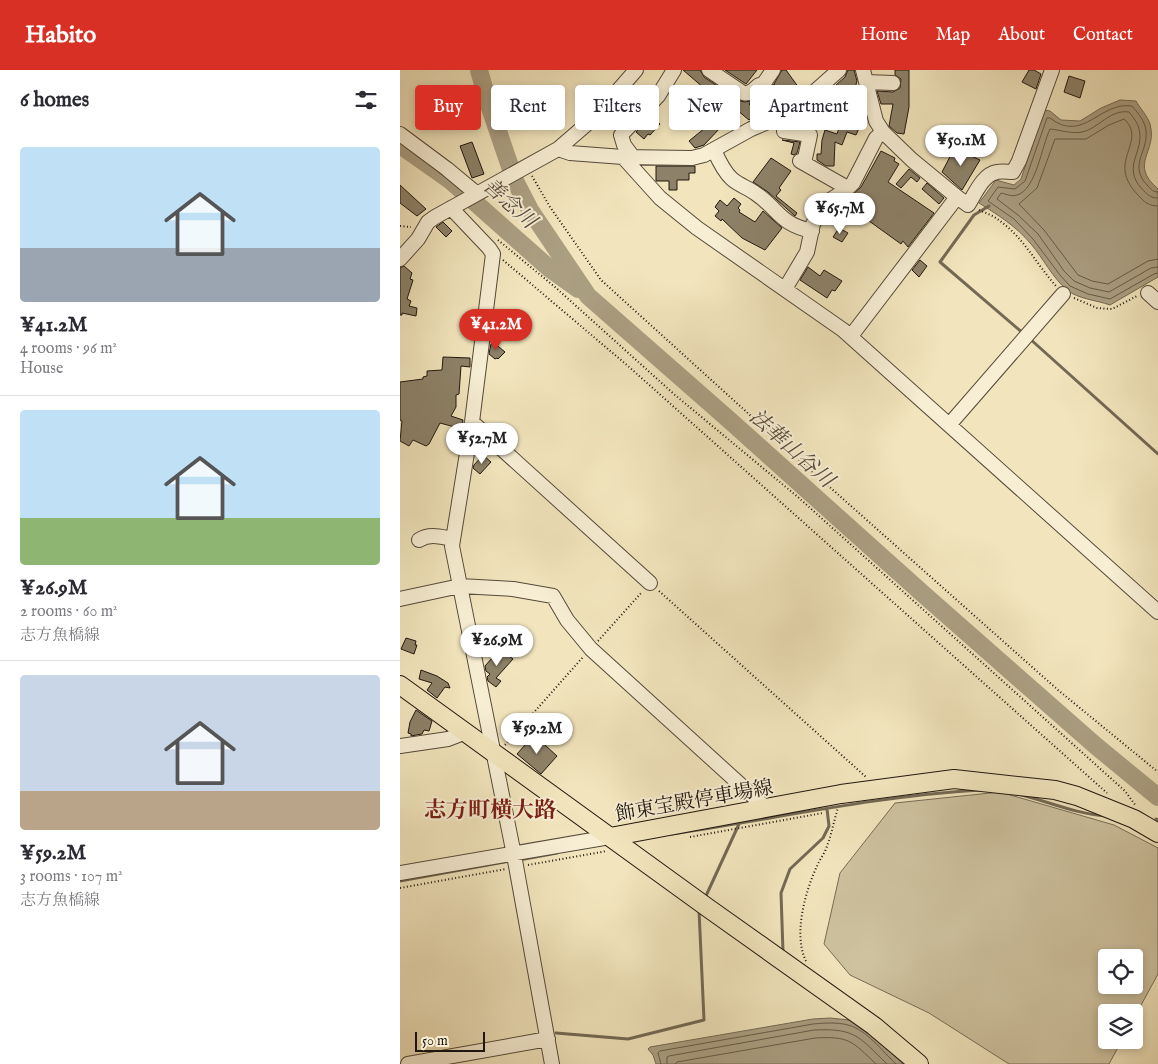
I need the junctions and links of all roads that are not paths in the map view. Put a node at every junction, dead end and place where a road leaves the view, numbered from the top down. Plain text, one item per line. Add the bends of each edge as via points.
1 (636, 70) edge
2 (674, 70) edge
3 (709, 70) edge
4 (773, 70) edge
5 (839, 70) edge
6 (1048, 72) edge
7 (865, 76) edge
8 (893, 83) dead end
9 (763, 85) edge
10 (822, 85) edge
11 (750, 92) edge
12 (750, 130) edge
13 (784, 130) edge
14 (882, 132) junction
15 (400, 134) edge
16 (558, 149) junction
17 (714, 150) junction
18 (628, 157) junction
19 (846, 190) junction
20 (476, 194) junction
21 (962, 201) junction
22 (455, 206) junction
23 (812, 231) junction
24 (400, 260) edge
25 (785, 289) junction
26 (1063, 294) road end
27 (850, 336) junction
28 (472, 422) junction
29 (949, 425) junction
30 (453, 539) junction
31 (419, 540) dead end
32 (650, 583) road end
33 (460, 586) junction
34 (400, 599) edge
35 (1158, 612) edge
36 (400, 685) edge
37 (466, 732) junction
38 (400, 746) edge
39 (494, 752) junction
40 (766, 808) junction
41 (1158, 833) edge
42 (616, 841) junction
43 (515, 862) junction
44 (400, 873) edge
45 (548, 1039) junction
46 (408, 1064) edge
47 (552, 1064) edge
48 (919, 1064) edge

1 - 16 street via 595,117
2 - 18 street via 658,96 621,135
3 - 11 street via 743,93
4 - 9 street
5 - 10 street
6 - 21 street via 1014,172 990,174
7 - 8 street
7 - 14 street via 876,121
12 - 17 street
13 - 19 street via 810,135 802,162
14 - 19 street
14 - 21 street
15 - 20 street
16 - 18 street via 570,153
16 - 20 street
17 - 18 street via 692,158
17 - 23 street via 731,179 756,194 794,226
18 - 25 street via 668,204
19 - 23 street via 824,204
20 - 22 street
21 - 27 street
22 - 24 street via 428,222
22 - 28 street via 492,254
23 - 25 street via 805,257
25 - 27 street
26 - 29 street
27 - 29 street
28 - 30 street
28 - 32 street
29 - 35 street
30 - 31 street via 426,536
30 - 33 street
33 - 34 street
33 - 39 street
33 - 40 street via 513,588 553,596 567,620 591,649
36 - 37 main road
37 - 38 street via 448,739
37 - 39 main road
39 - 42 main road
39 - 43 street
40 - 41 main road, 飾東宝殿停車場線 via 954,778 1055,790 1099,804
40 - 42 main road, 飾東宝殿停車場線
42 - 43 street
42 - 48 main road, 飾東宝殿停車場線 via 874,1026
43 - 44 street
43 - 45 street
45 - 46 street
45 - 47 street

